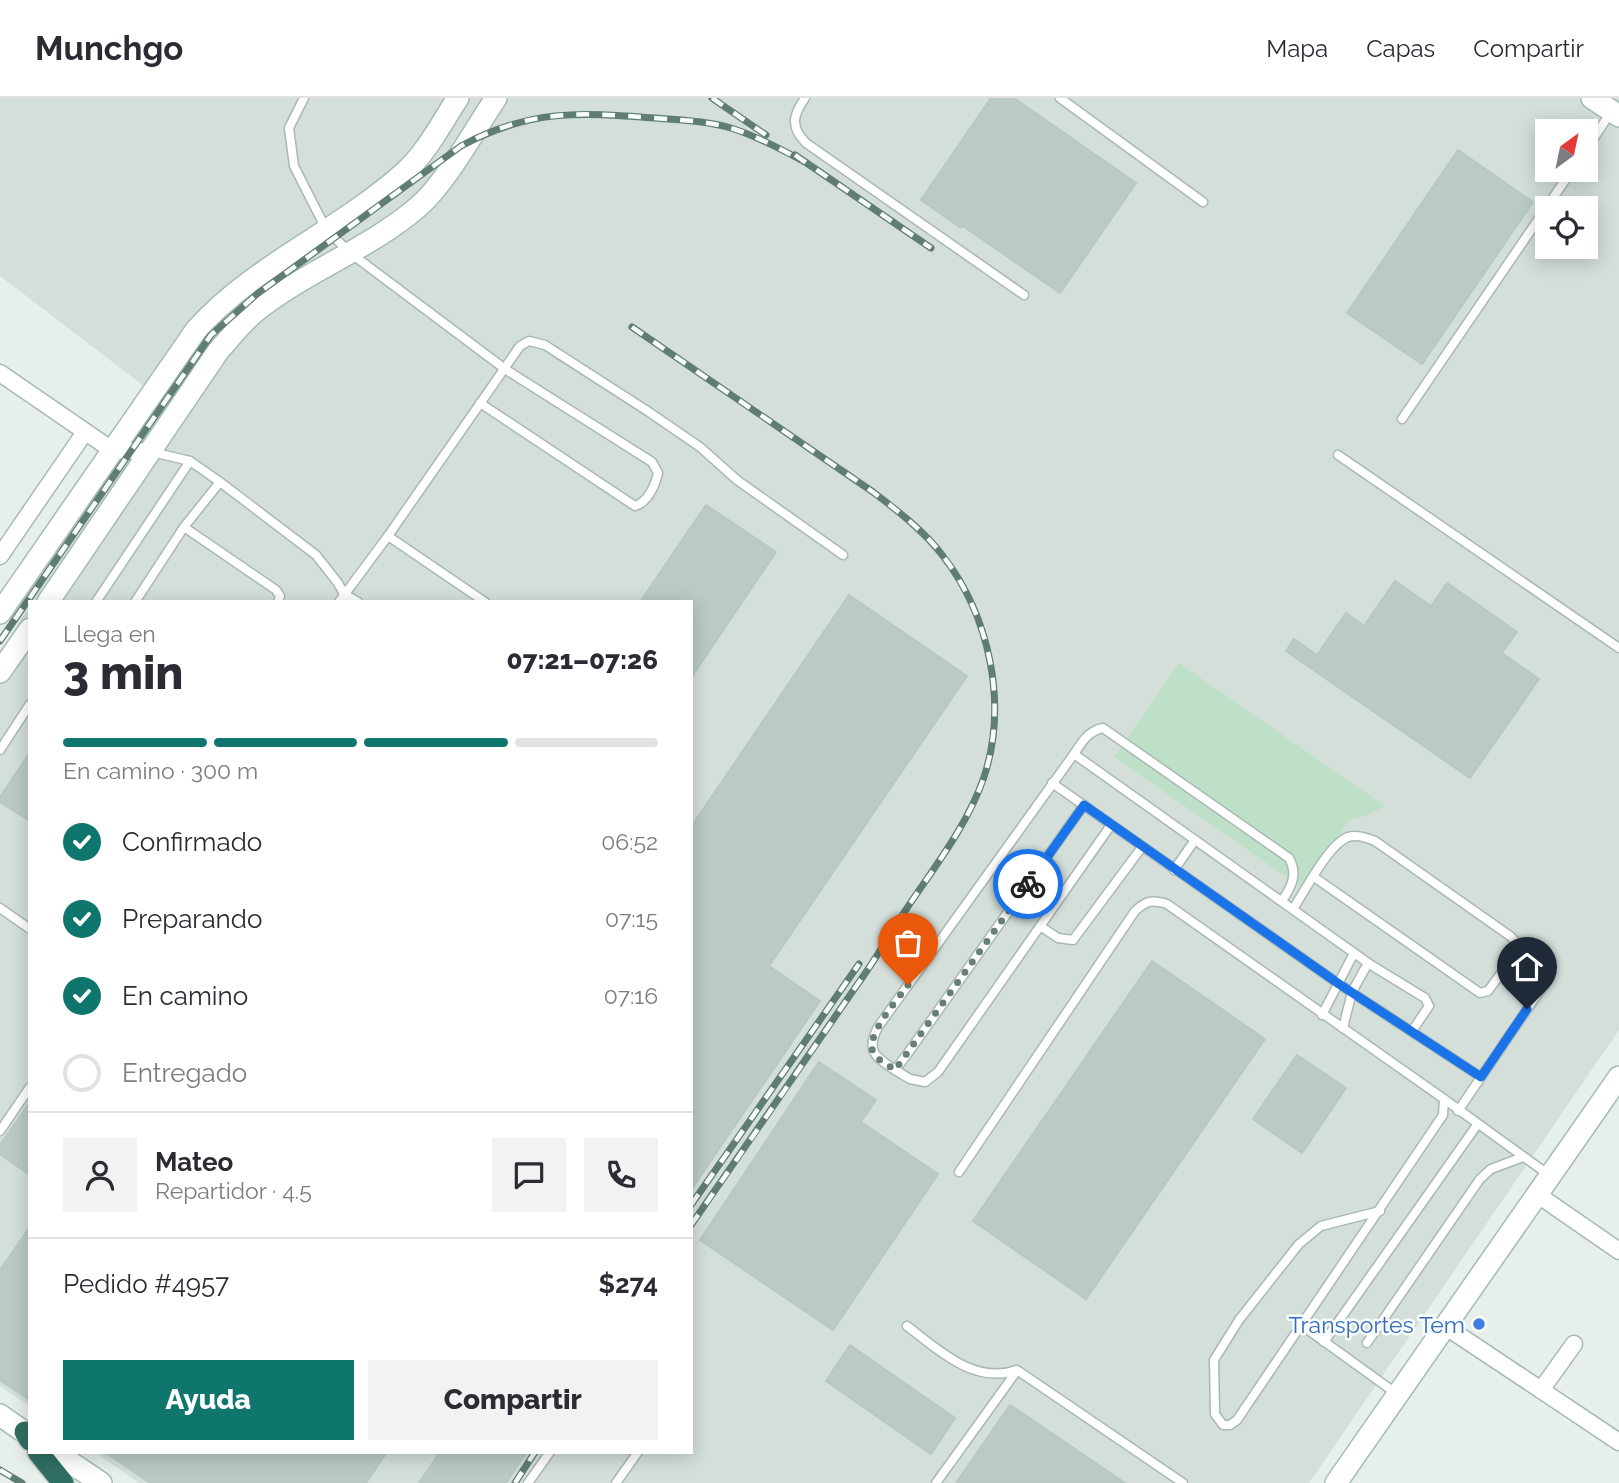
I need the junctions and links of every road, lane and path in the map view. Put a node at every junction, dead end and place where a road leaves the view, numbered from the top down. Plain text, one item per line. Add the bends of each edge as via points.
1 (304, 98) edge
2 (458, 98) edge
3 (496, 98) edge
4 (805, 98) edge
5 (1059, 98) edge
6 (1592, 98) edge
7 (1616, 113) edge
8 (1598, 135) edge
9 (1564, 182) edge
10 (1203, 202) dead end
11 (326, 229) junction
12 (349, 252) junction
13 (1024, 295) dead end
14 (505, 369) junction
15 (0, 373) edge
16 (480, 403) junction
17 (1402, 419) dead end
18 (85, 432) junction
19 (112, 450) junction
20 (152, 452) junction
21 (1338, 455) dead end
22 (190, 461) junction
23 (220, 482) junction
24 (184, 527) junction
25 (388, 536) junction
26 (843, 555) dead end
27 (0, 556) edge
28 (344, 594) junction
29 (49, 600) edge
30 (97, 600) edge
31 (136, 600) edge
32 (279, 600) edge
33 (340, 600) edge
34 (354, 600) edge
35 (482, 600) edge
36 (0, 613) edge
37 (28, 632) edge
38 (1619, 648) edge
39 (0, 672) edge
40 (28, 707) edge
41 (0, 750) edge
42 (1074, 754) junction
43 (1052, 783) junction
44 (1084, 805) junction
45 (1111, 825) junction
46 (1195, 840) junction
47 (1142, 847) junction
48 (1174, 870) junction
49 (1314, 877) junction
50 (1282, 901) junction
51 (0, 908) edge
52 (1293, 909) junction
53 (1040, 926) junction
54 (28, 928) edge
55 (1354, 953) junction
56 (1368, 962) junction
57 (1339, 984) junction
58 (1543, 986) dead end
59 (1352, 992) junction
60 (1322, 1015) junction
61 (1343, 1028) junction
62 (1412, 1031) junction
63 (895, 1070) junction
64 (1481, 1077) junction
65 (1619, 1077) edge
66 (28, 1090) edge
67 (1444, 1099) junction
68 (1458, 1111) junction
69 (1477, 1125) junction
70 (0, 1131) edge
71 (1523, 1157) junction
72 (959, 1172) dead end
73 (1551, 1177) junction
74 (1538, 1195) junction
75 (1380, 1211) junction
76 (1619, 1251) edge
77 (1300, 1324) junction
78 (907, 1326) dead end
79 (1446, 1326) junction
80 (1324, 1342) junction
81 (1367, 1343) dead end
82 (1574, 1344) dead end
83 (1017, 1370) junction
84 (1541, 1390) junction
85 (1397, 1394) junction
86 (0, 1415) edge
87 (28, 1436) edge
88 (1619, 1442) edge
89 (39, 1454) edge
90 (58, 1454) edge
91 (549, 1454) edge
92 (637, 1454) edge
93 (63, 1483) edge
94 (101, 1483) edge
95 (528, 1483) edge
96 (616, 1483) edge
97 (936, 1483) edge
98 (1183, 1483) edge
99 (1336, 1483) edge

1 - 11 lane via 289,128 294,166
2 - 11 main road via 407,171
3 - 12 main road via 419,206
4 - 13 lane via 793,122 806,143
5 - 10 lane
6 - 7 main road
7 - 8 lane
9 - 17 lane
11 - 12 lane
11 - 19 main road via 210,314
12 - 14 lane
12 - 20 main road via 276,297 239,327
14 - 16 lane
14 - 16 lane via 652,462 658,473 648,498 639,505 630,504
14 - 26 lane via 520,346 529,341 545,345 690,440 737,480
15 - 18 street
16 - 25 lane
18 - 19 street
18 - 27 street
19 - 20 street
19 - 36 main road
20 - 22 lane
20 - 29 main road
21 - 38 lane
22 - 23 lane
22 - 30 lane
23 - 24 lane
23 - 28 lane via 316,555
24 - 31 lane
24 - 32 lane via 276,590
25 - 28 lane
25 - 35 lane
28 - 33 lane
28 - 34 lane
37 - 39 main road
40 - 41 lane
42 - 43 lane
42 - 46 lane
42 - 50 lane via 1085,737 1103,728 1289,858 1295,872
43 - 44 lane
43 - 63 lane via 878,1027 873,1052
44 - 45 lane
44 - 63 lane
45 - 47 lane
45 - 53 lane
46 - 48 lane
46 - 50 lane
47 - 48 lane
47 - 53 lane via 1073,940 1058,938
48 - 57 lane
49 - 49 lane via 1480,993 1488,991 1516,953 1510,936 1375,841 1349,837 1333,849
49 - 52 lane
50 - 52 lane
51 - 54 lane
52 - 55 lane
53 - 63 lane via 934,1076 917,1082
55 - 56 lane
55 - 57 lane
56 - 59 lane
56 - 62 lane via 1428,1001
57 - 59 lane
57 - 60 lane
58 - 64 lane
59 - 61 lane
59 - 62 lane
60 - 61 lane
60 - 72 lane via 1167,904 1146,901
61 - 67 lane
62 - 64 lane
64 - 68 lane
65 - 73 main road
66 - 70 lane
67 - 68 lane
67 - 75 lane via 1443,1115
68 - 69 lane
69 - 71 lane
69 - 80 lane
71 - 73 lane
71 - 81 lane via 1491,1169 1480,1179
73 - 74 main road
74 - 76 street
74 - 79 main road
75 - 77 lane
75 - 77 lane via 1321,1226 1299,1244 1253,1301 1214,1360 1219,1422 1226,1426 1237,1420
77 - 80 lane
78 - 83 lane via 976,1371 992,1376
79 - 84 street
79 - 85 main road
80 - 85 lane
82 - 84 street
83 - 97 lane
83 - 98 lane
84 - 88 street
85 - 99 main road
86 - 87 main road
89 - 93 highway
90 - 94 main road
91 - 95 lane
92 - 96 lane

